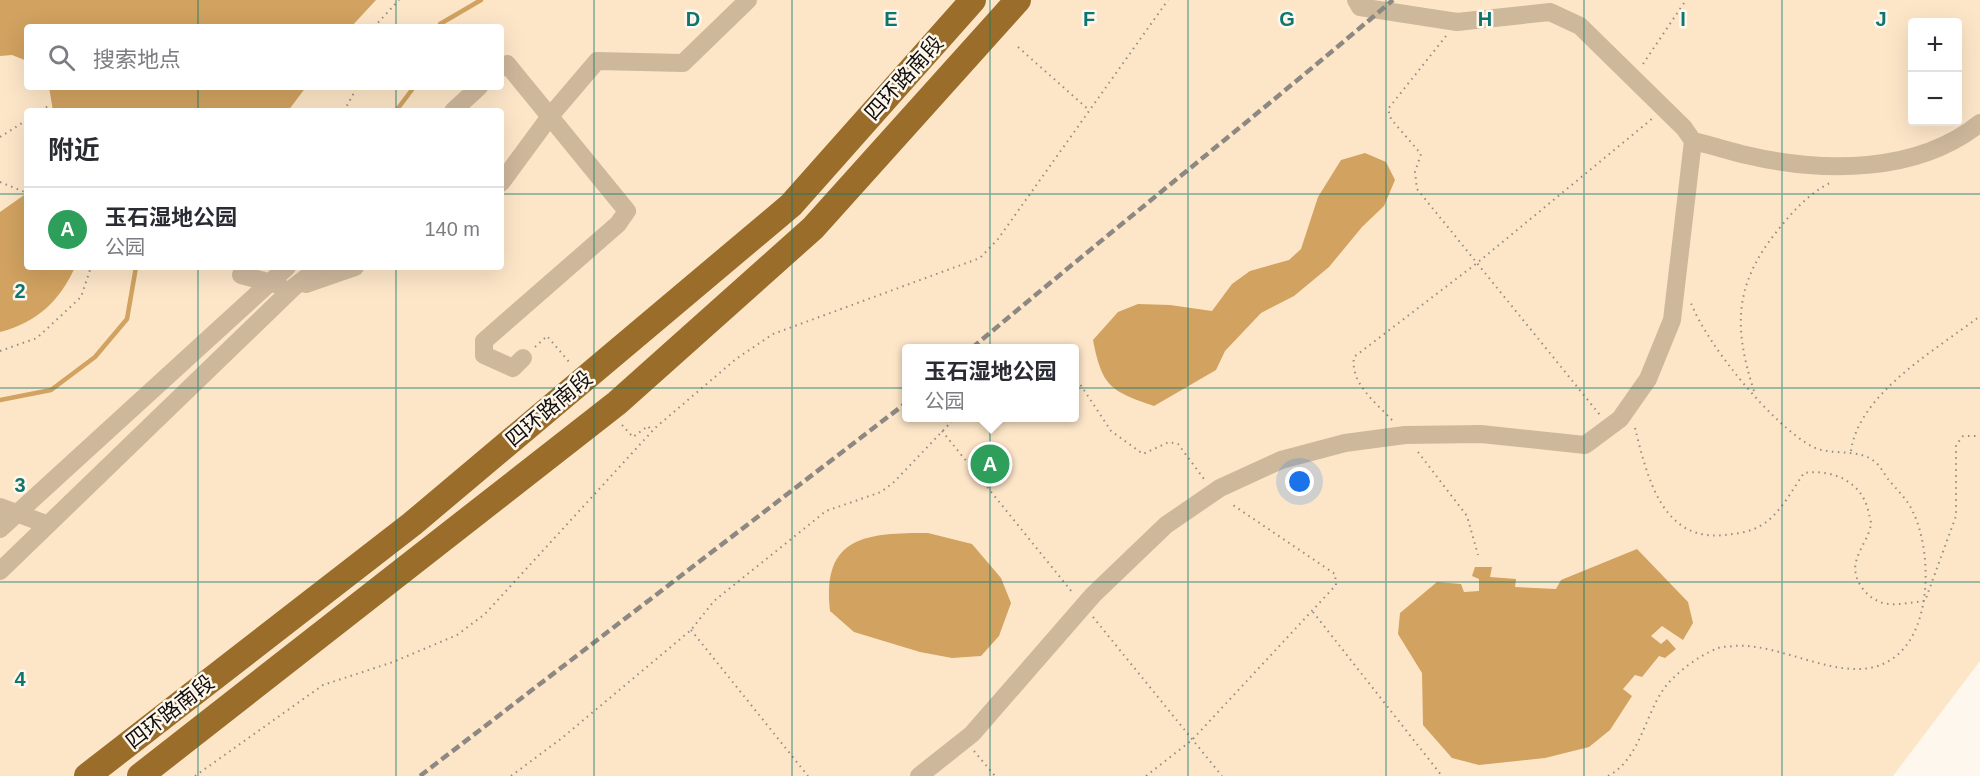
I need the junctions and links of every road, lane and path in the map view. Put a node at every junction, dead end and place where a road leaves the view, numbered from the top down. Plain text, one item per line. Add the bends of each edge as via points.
1 (399, 0) edge
2 (748, 0) edge
3 (973, 0) edge
4 (1018, 0) edge
5 (1168, 0) edge
6 (1356, 0) edge
7 (1686, 0) edge
8 (1457, 22) junction
9 (377, 24) edge
10 (1018, 47) dead end
11 (504, 66) edge
12 (1633, 79) junction
13 (355, 90) edge
14 (476, 90) edge
15 (48, 106) dead end
16 (45, 108) edge
17 (346, 108) edge
18 (456, 108) edge
19 (1665, 109) junction
20 (1089, 110) junction
21 (551, 115) junction
22 (24, 122) edge
23 (1980, 123) edge
24 (0, 137) edge
25 (1693, 141) junction
26 (504, 179) edge
27 (1838, 179) dead end
28 (0, 182) edge
29 (24, 192) edge
30 (1477, 263) junction
31 (91, 270) edge
32 (284, 270) edge
33 (316, 270) edge
34 (346, 270) edge
35 (241, 275) dead end
36 (269, 284) junction
37 (294, 287) junction
38 (1690, 299) dead end
39 (1980, 316) edge
40 (0, 351) edge
41 (523, 358) dead end
42 (1079, 383) edge
43 (1755, 394) junction
44 (1629, 406) junction
45 (950, 422) edge
46 (1610, 426) junction
47 (652, 431) junction
48 (640, 432) dead end
49 (1405, 435) junction
50 (1980, 436) edge
51 (1851, 452) junction
52 (1214, 492) junction
53 (8, 509) edge
54 (46, 525) junction
55 (0, 529) edge
56 (1478, 555) dead end
57 (0, 571) edge
58 (1925, 601) junction
59 (1313, 612) junction
60 (692, 630) junction
61 (965, 739) junction
62 (87, 776) edge
63 (140, 776) edge
64 (195, 776) edge
65 (512, 776) edge
66 (808, 776) edge
67 (919, 776) edge
68 (995, 776) edge
69 (1146, 776) edge
70 (1442, 776) edge
71 (1608, 776) edge

1 - 9 path
2 - 21 lane via 683,63 597,61
3 - 62 highway, 四环路南段 via 791,206 412,525
4 - 63 highway, 四环路南段 via 813,228 617,403
5 - 20 path
6 - 8 lane via 1360,6
7 - 12 path
8 - 12 lane via 1550,12 1580,27
8 - 30 path via 1388,108 1391,119 1421,154 1414,172 1417,189
10 - 20 path
11 - 21 lane via 507,64
12 - 19 lane
13 - 17 path
14 - 18 lane
15 - 16 path
19 - 25 lane
19 - 30 path
20 - 47 path via 998,239 980,258 773,334 736,359
21 - 26 lane
21 - 41 lane via 627,211 618,224 484,341 484,355 503,364 513,368
22 - 24 path
23 - 25 lane via 1964,136 1928,151 1864,166 1806,164
25 - 44 lane via 1672,320 1648,379
27 - 43 path via 1797,206 1768,241 1748,275 1740,320 1742,354
28 - 29 path
30 - 46 path
30 - 49 path via 1354,357 1353,370 1359,383
31 - 40 path via 81,297 37,338
32 - 36 lane
33 - 37 lane
34 - 37 lane
35 - 36 lane
36 - 37 lane
36 - 53 lane
37 - 54 lane
38 - 43 path via 1698,319
39 - 51 path via 1882,391 1863,415
42 - 52 path via 1111,431 1143,454 1169,442 1178,444
43 - 51 path via 1777,420 1815,447
44 - 46 lane
44 - 58 path via 1647,478 1657,500 1694,533 1727,535 1760,526 1778,510 1804,473 1818,471 1839,476 1855,486 1866,503 1871,522 1855,564 1856,580 1868,595 1886,605
45 - 60 path via 894,482 881,492 826,511 714,602
46 - 49 lane via 1585,445 1481,434
47 - 48 path via 648,426
47 - 64 path via 485,614 457,635 393,662 322,685
49 - 52 lane via 1345,443 1281,460
49 - 56 path via 1467,516
50 - 58 path via 1963,436 1956,445 1956,516
51 - 58 path via 1874,461 1913,511 1925,556
52 - 59 path via 1335,574 1336,585
52 - 61 lane via 1166,525 1093,596
53 - 54 lane
53 - 55 lane
54 - 57 lane
58 - 71 path via 1911,637 1893,659 1868,669 1838,668 1753,645 1718,648 1690,664 1664,689 1622,769
59 - 69 path via 1192,740
59 - 70 path
60 - 65 path
60 - 66 path
61 - 67 lane
61 - 68 path

